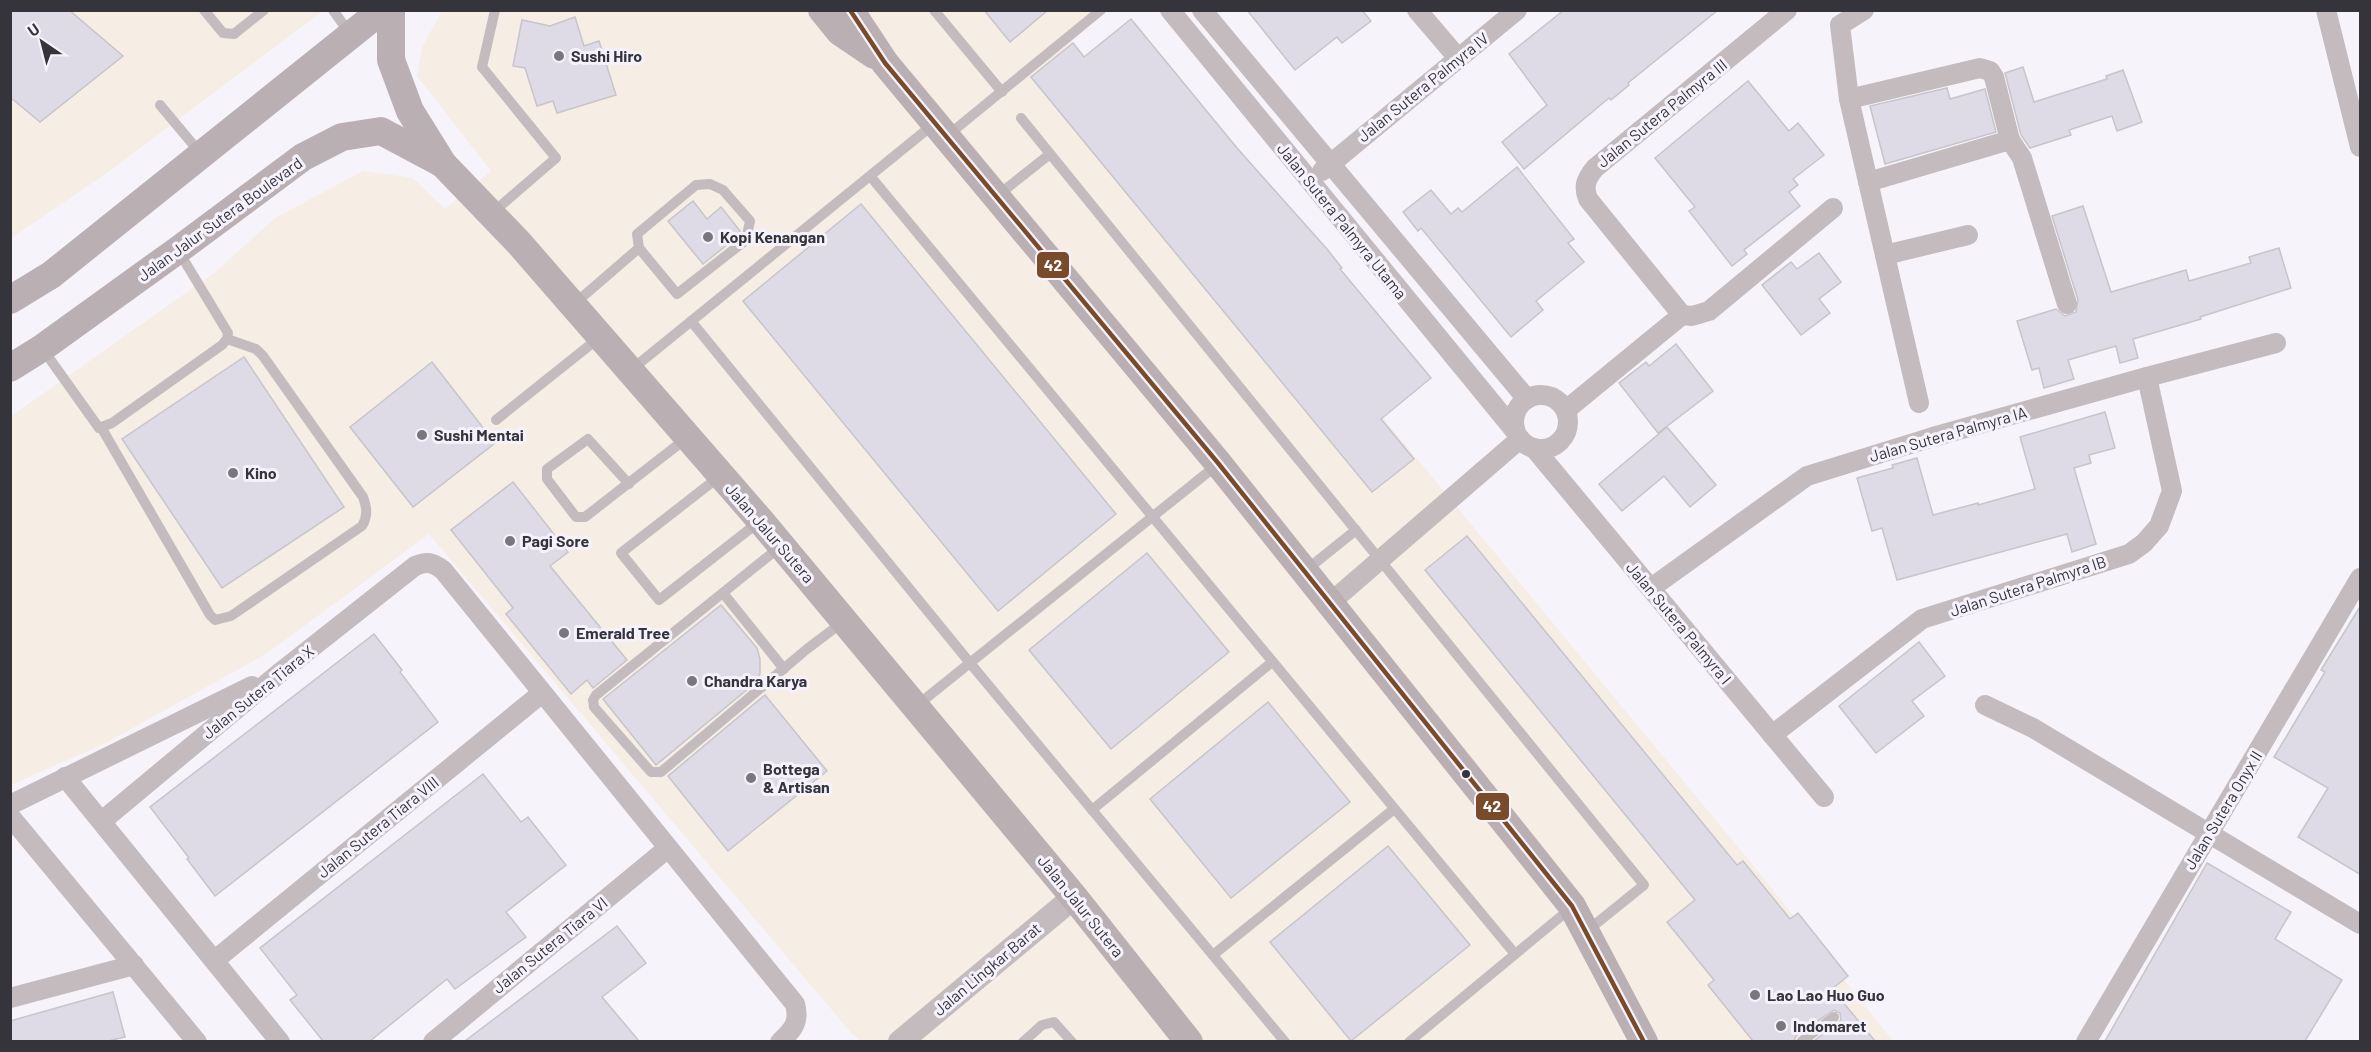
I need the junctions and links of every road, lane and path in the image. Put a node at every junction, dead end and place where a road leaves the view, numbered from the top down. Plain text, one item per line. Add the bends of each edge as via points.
1 (204, 10) edge
2 (264, 10) edge
3 (333, 10) edge
4 (382, 10) edge
5 (391, 10) edge
6 (495, 10) edge
7 (822, 10) edge
8 (850, 10) edge
9 (934, 10) edge
10 (1101, 10) edge
11 (1170, 10) edge
12 (1202, 10) edge
13 (1417, 10) edge
14 (1517, 10) edge
15 (1787, 10) edge
16 (1864, 10) edge
17 (2326, 10) edge
18 (351, 35) junction
19 (1458, 58) junction
20 (885, 63) junction
21 (1002, 92) junction
22 (1850, 99) junction
23 (160, 105) dead end
24 (1021, 118) dead end
25 (941, 130) junction
26 (2010, 140) junction
27 (2361, 147) edge
28 (201, 154) junction
29 (1050, 154) junction
30 (443, 164) junction
31 (1330, 164) junction
32 (871, 177) junction
33 (1310, 182) junction
34 (1868, 182) junction
35 (996, 196) junction
36 (1833, 208) dead end
37 (491, 214) junction
38 (1968, 235) dead end
39 (639, 248) junction
40 (178, 250) junction
41 (1885, 255) junction
42 (10, 300) edge
43 (2067, 304) dead end
44 (573, 305) junction
45 (1682, 315) junction
46 (691, 321) junction
47 (600, 337) junction
48 (227, 339) junction
49 (2276, 343) dead end
50 (42, 348) junction
51 (10, 368) edge
52 (630, 371) junction
53 (2147, 377) junction
54 (1527, 399) junction
55 (1919, 404) dead end
56 (1566, 410) junction
57 (496, 420) dead end
58 (101, 428) junction
59 (688, 437) junction
60 (1523, 439) junction
61 (1218, 464) junction
62 (721, 475) junction
63 (629, 484) junction
64 (1151, 518) junction
65 (760, 520) junction
66 (1356, 530) junction
67 (782, 546) junction
68 (1380, 560) junction
69 (1305, 572) junction
70 (2361, 578) edge
71 (1651, 588) junction
72 (723, 593) junction
73 (1330, 603) junction
74 (845, 620) junction
75 (1272, 662) junction
76 (970, 663) junction
77 (783, 669) junction
78 (282, 671) junction
79 (542, 693) junction
80 (1985, 705) dead end
81 (915, 707) junction
82 (1772, 735) junction
83 (65, 777) junction
84 (1824, 798) dead end
85 (10, 805) edge
86 (1394, 809) junction
87 (1092, 810) junction
88 (10, 816) edge
89 (102, 821) junction
90 (2209, 833) junction
91 (668, 848) junction
92 (1074, 897) junction
93 (1572, 906) junction
94 (2361, 924) edge
95 (1586, 932) junction
96 (1515, 954) junction
97 (1213, 955) junction
98 (215, 960) junction
99 (134, 965) junction
100 (10, 998) edge
101 (1834, 1017) dead end
102 (786, 1036) edge
103 (272, 1038) edge
104 (904, 1040) edge
105 (197, 1041) edge
106 (432, 1041) edge
107 (1023, 1041) edge
108 (1072, 1041) edge
109 (1189, 1041) edge
110 (1285, 1041) edge
111 (1409, 1041) edge
112 (1644, 1041) edge
113 (1801, 1041) edge
114 (2086, 1041) edge

1 - 2 lane via 223,33 234,34
3 - 18 lane
4 - 18 main road
5 - 30 main road, Jalan Jalur Sutera via 391,60 410,111
6 - 37 lane via 482,67 556,158
7 - 20 main road via 840,32
8 - 20 main road
9 - 21 lane
10 - 21 lane
11 - 33 street, Jalan Sutera Palmyra Utama
12 - 31 street, Jalan Sutera Palmyra Utama
13 - 19 street
14 - 19 street, Jalan Sutera Palmyra IV
15 - 45 street, Jalan Sutera Palmyra III via 1587,178 1584,189 1588,199
16 - 22 street via 1840,25
17 - 27 street
18 - 28 main road
19 - 31 street, Jalan Sutera Palmyra IV
20 - 25 main road
21 - 25 lane
22 - 26 street via 1980,68 1994,77
22 - 34 street
23 - 28 lane
24 - 29 lane
25 - 32 lane
25 - 35 main road
26 - 34 street
26 - 43 street via 2022,158
28 - 42 main road via 51,275
29 - 35 lane
29 - 66 lane
30 - 37 main road, Jalan Jalur Sutera
30 - 40 main road, Jalan Jalur Sutera Boulevard via 381,131 342,137 303,157
31 - 33 street, Jalan Sutera Palmyra IV
31 - 54 street, Jalan Sutera Palmyra Utama
32 - 46 lane
32 - 64 lane
33 - 60 street, Jalan Sutera Palmyra Utama
34 - 41 street
35 - 61 main road
36 - 45 street via 1709,311
37 - 44 main road, Jalan Jalur Sutera
38 - 41 street
39 - 39 lane via 638,234 696,185 710,184 723,190 750,220 746,240 677,294
39 - 44 lane
40 - 48 lane via 228,333
40 - 50 main road, Jalan Jalur Sutera Boulevard
41 - 55 street
44 - 47 main road, Jalan Jalur Sutera
45 - 56 street
46 - 52 lane
46 - 76 lane
47 - 52 main road, Jalan Jalur Sutera
47 - 57 lane
48 - 58 lane
48 - 58 lane via 263,356 363,497 366,518 362,526 231,616 215,620
49 - 53 street, Jalan Sutera Palmyra IA
50 - 51 main road, Jalan Jalur Sutera Boulevard
50 - 58 lane
52 - 59 main road, Jalan Jalur Sutera
53 - 71 street, Jalan Sutera Palmyra IA via 1807,476
53 - 82 street, Jalan Sutera Palmyra IB via 2172,491 2159,526 2144,543 2128,554 1922,619
54 - 56 street via 1545,395
54 - 60 street via 1516,413
56 - 60 street via 1565,436 1551,448 1543,450
59 - 62 main road, Jalan Jalur Sutera
59 - 63 lane
60 - 68 street
60 - 71 street, Jalan Sutera Palmyra I
61 - 64 lane
61 - 69 main road
62 - 65 main road, Jalan Jalur Sutera
62 - 65 lane via 621,553 659,600
63 - 63 lane via 585,517 576,517 547,479 547,469 588,439
64 - 75 lane
64 - 76 lane
65 - 67 main road, Jalan Jalur Sutera
66 - 68 lane
66 - 69 lane
67 - 72 lane
67 - 74 main road, Jalan Jalur Sutera
68 - 73 street
68 - 95 lane via 1644,885
69 - 73 main road
70 - 90 street, Jalan Sutera Onyx II
71 - 82 street, Jalan Sutera Palmyra I
72 - 77 lane
72 - 77 lane via 596,695 594,707 651,772 657,773
73 - 93 main road
74 - 77 lane
74 - 81 main road, Jalan Jalur Sutera
75 - 86 lane
75 - 87 lane
76 - 81 lane
76 - 87 lane
78 - 79 street, Jalan Sutera Tiara X via 415,566 433,562
78 - 83 street
78 - 89 street, Jalan Sutera Tiara X
79 - 91 street
79 - 98 street, Jalan Sutera Tiara VIII
80 - 90 street via 2033,728
81 - 92 main road, Jalan Jalur Sutera
82 - 84 street, Jalan Sutera Palmyra I
83 - 85 street
83 - 89 street
86 - 96 lane
86 - 97 lane
87 - 97 lane
88 - 99 street
89 - 98 street
90 - 94 street
90 - 114 street, Jalan Sutera Onyx II
91 - 102 street via 795,1004 798,1017
91 - 106 street, Jalan Sutera Tiara VI
92 - 104 street, Jalan Lingkar Barat
92 - 109 main road, Jalan Jalur Sutera
93 - 95 main road
93 - 96 lane
95 - 112 main road
96 - 111 lane
97 - 110 lane
98 - 103 street
99 - 100 street
99 - 105 street
101 - 113 lane
107 - 108 lane via 1042,1024 1054,1022

